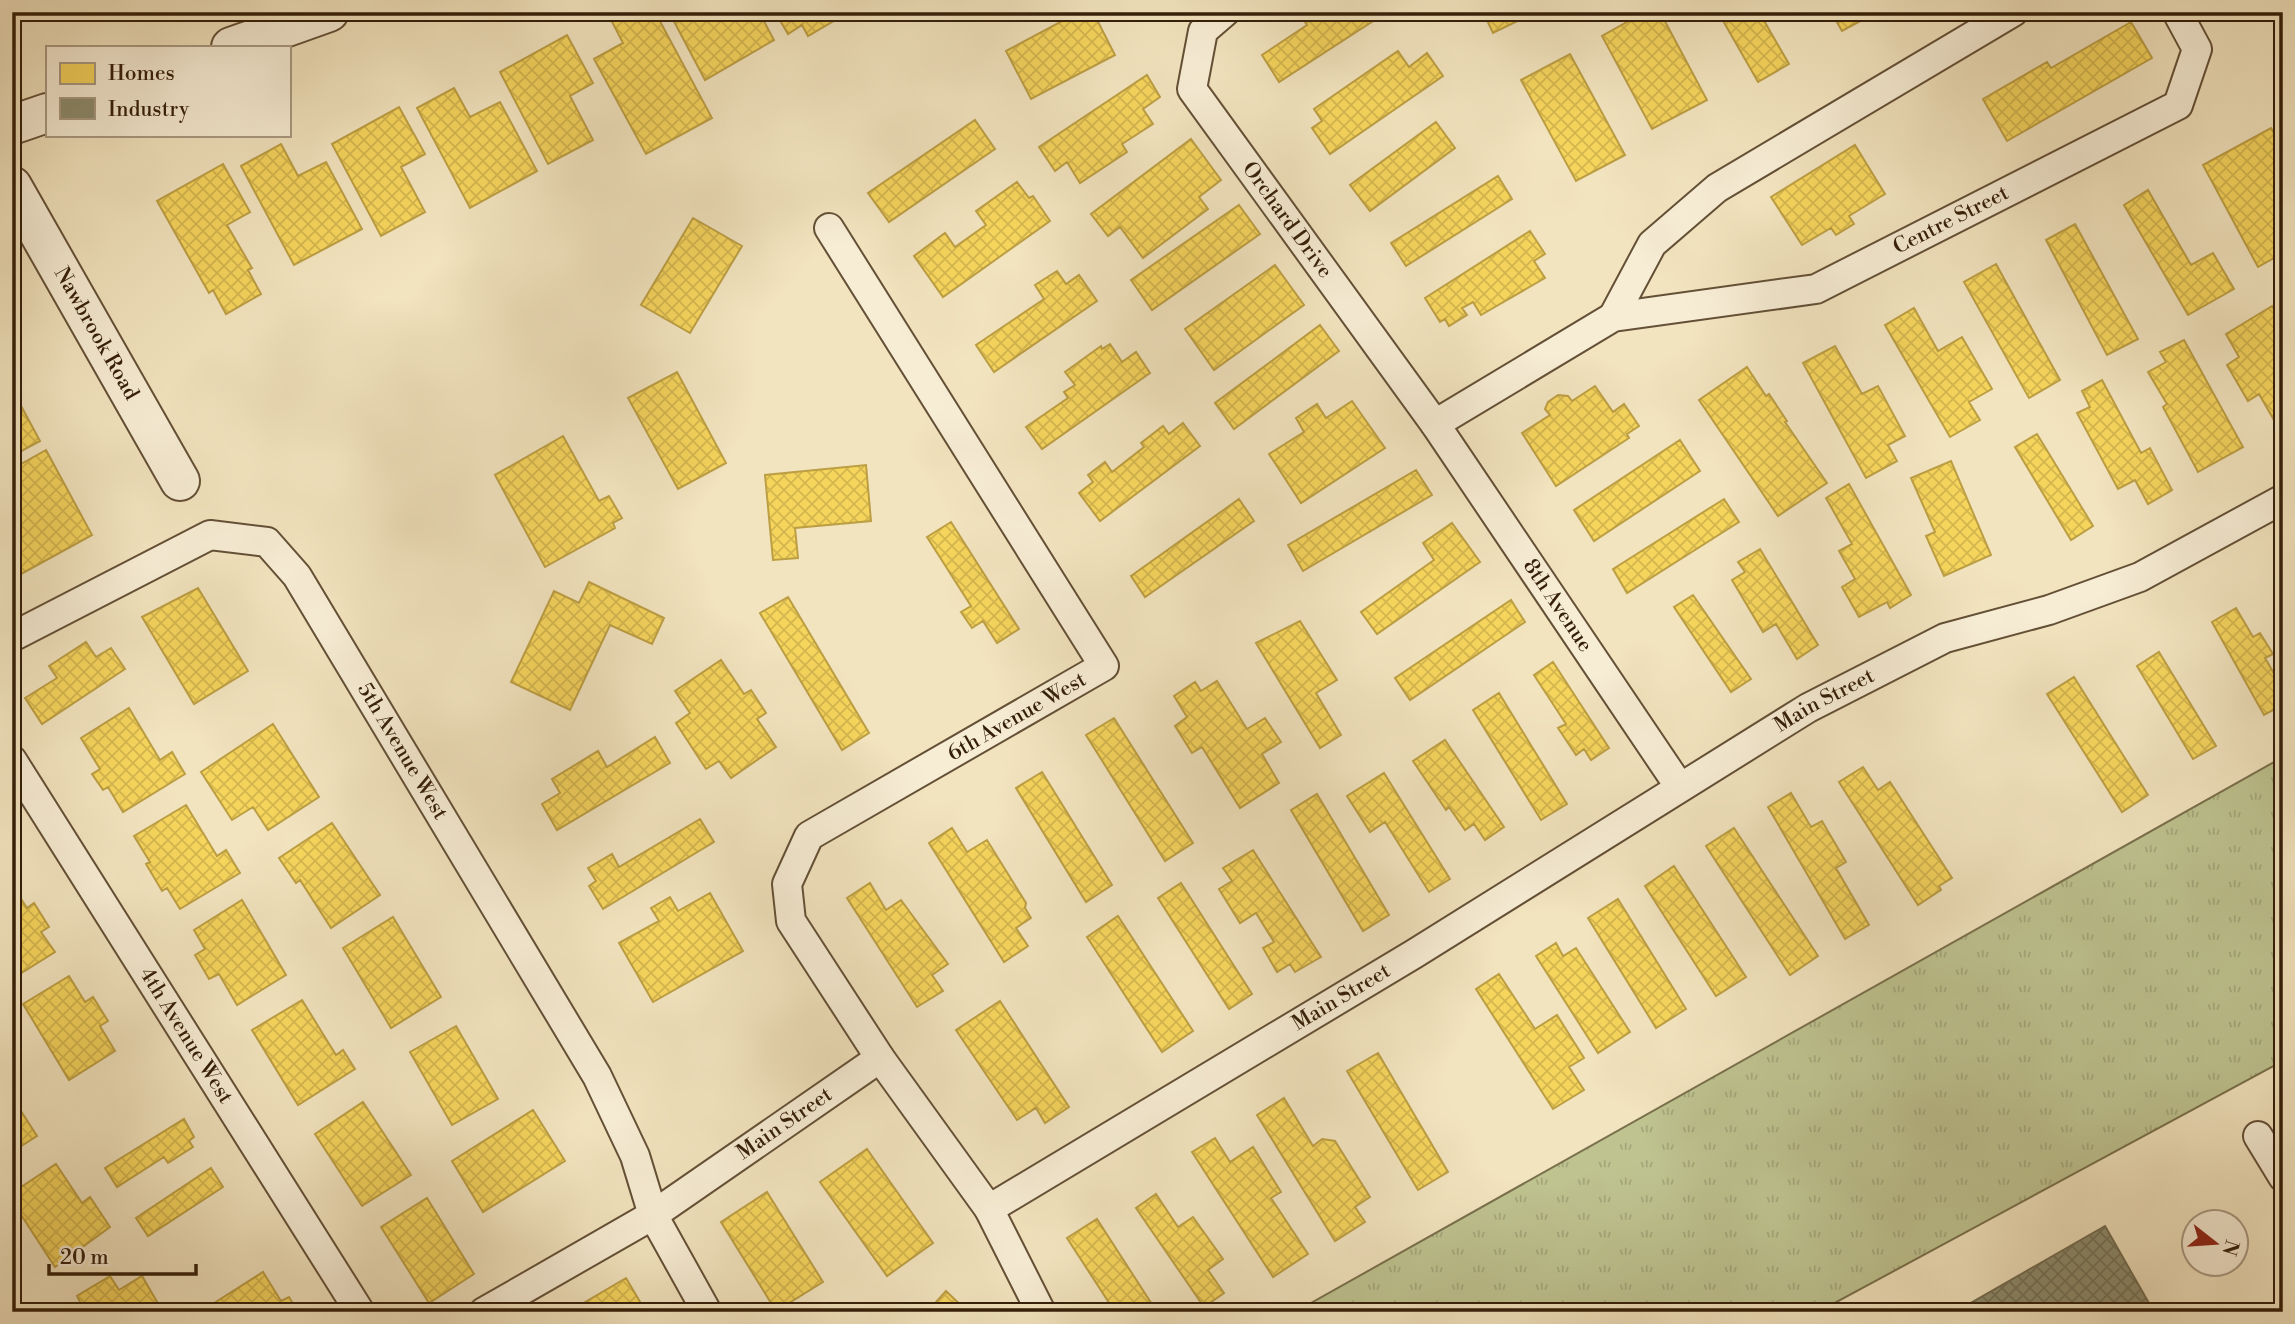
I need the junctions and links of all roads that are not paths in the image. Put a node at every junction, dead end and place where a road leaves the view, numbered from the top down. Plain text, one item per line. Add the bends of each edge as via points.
1 (329, 12) edge
2 (1225, 12) edge
3 (2013, 12) edge
4 (2177, 12) edge
5 (234, 46) edge
6 (46, 113) edge
7 (12, 125) edge
8 (12, 186) edge
9 (829, 228) dead end
10 (1613, 317) junction
11 (1435, 424) junction
12 (180, 481) dead end
13 (2283, 499) edge
14 (12, 637) edge
15 (12, 760) edge
16 (1679, 786) junction
17 (880, 1058) junction
18 (2258, 1136) dead end
19 (2283, 1177) edge
20 (989, 1209) junction
21 (653, 1215) junction
22 (360, 1312) edge
23 (484, 1312) edge
24 (707, 1312) edge
25 (1041, 1312) edge

1 - 5 street
2 - 11 lane, Orchard Drive via 1203,31 1192,89
3 - 10 lane via 1717,188 1652,244
4 - 10 lane, Centre Street via 2197,49 2178,105 1816,289
6 - 7 street
8 - 12 street, Nawbrook Road
9 - 17 lane, 6th Avenue West via 1104,666 809,836 787,884 790,921
10 - 11 lane, Centre Street
11 - 16 lane, 8th Avenue
13 - 16 lane, Main Street via 2140,577 2049,610 1945,638 1808,708
14 - 21 lane, 5th Avenue West via 210,535 267,542 297,576 597,1076 635,1156
15 - 22 lane, 4th Avenue West
16 - 20 lane, Main Street via 1414,954
17 - 20 lane
17 - 21 lane, Main Street
18 - 19 lane
20 - 25 lane
21 - 23 lane, Main Street
21 - 24 lane, 5th Avenue West

